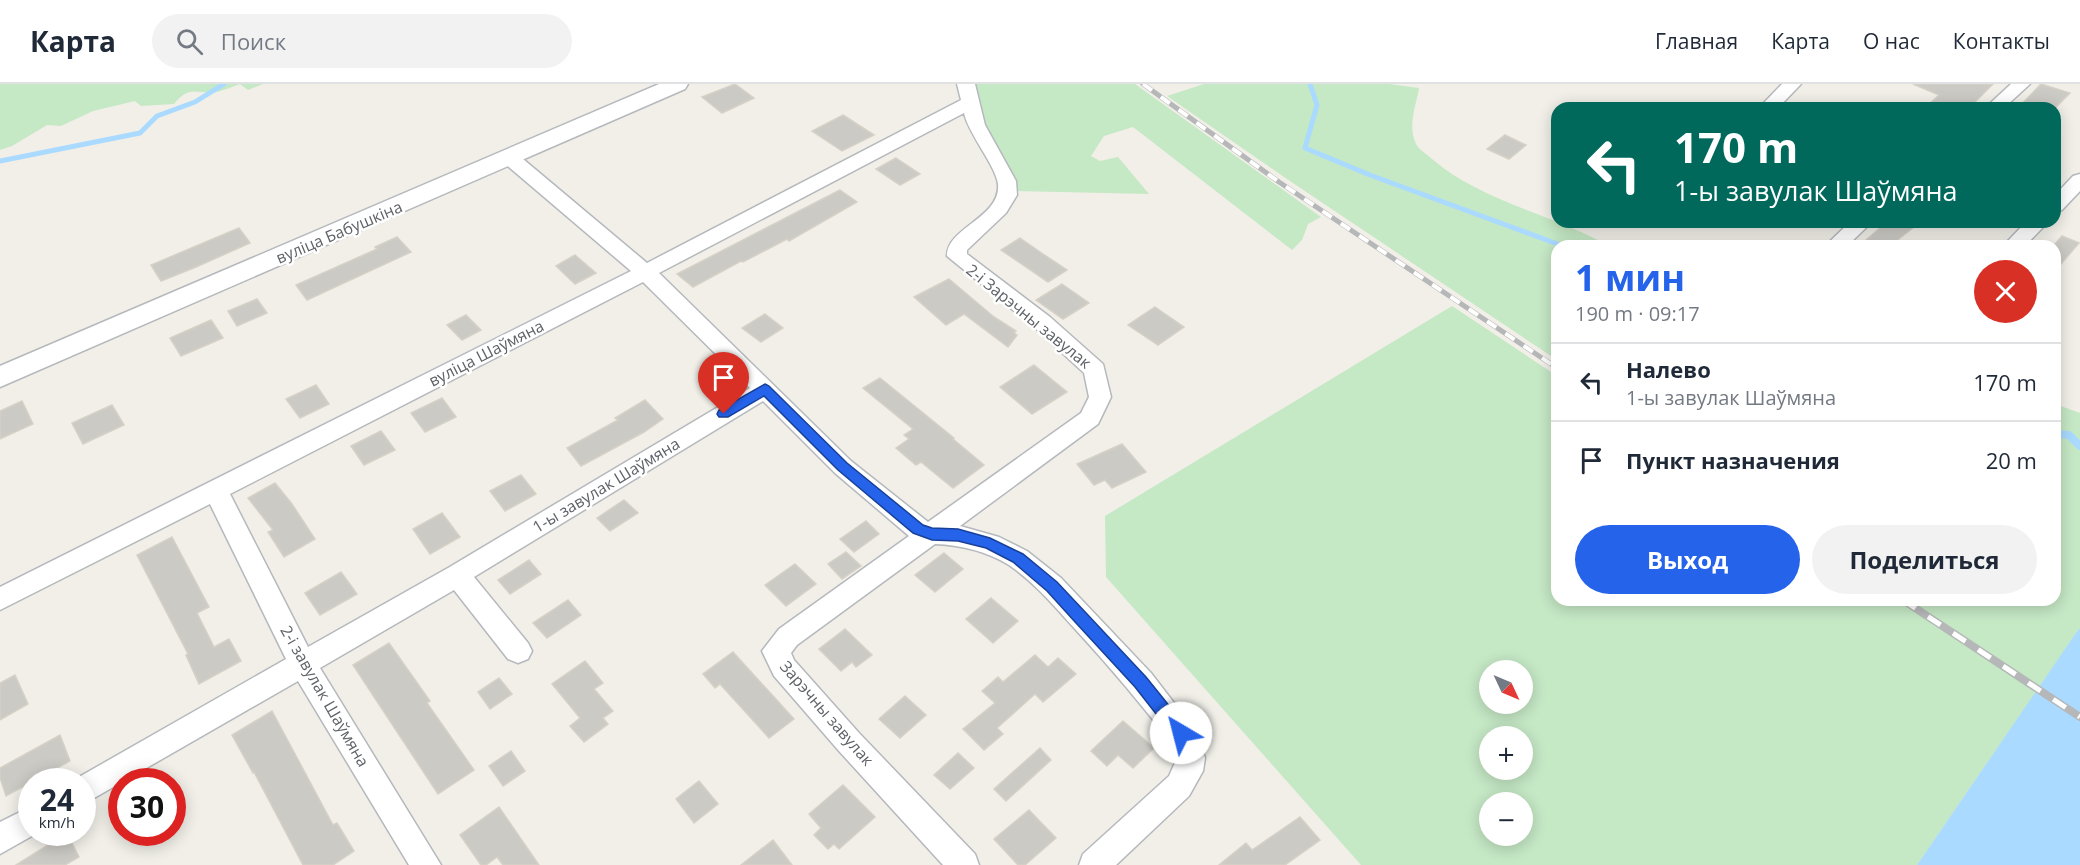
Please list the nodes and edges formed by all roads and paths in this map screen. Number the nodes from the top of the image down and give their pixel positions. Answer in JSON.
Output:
{"nodes":[{"id":1,"x":677,"y":84,"type":"edge"},
{"id":2,"x":1792,"y":84,"type":"edge"},
{"id":3,"x":2021,"y":84,"type":"edge"},
{"id":4,"x":968,"y":93,"type":"edge"},
{"id":5,"x":1774,"y":102,"type":"edge"},
{"id":6,"x":2001,"y":102,"type":"edge"},
{"id":7,"x":510,"y":158,"type":"junction"},
{"id":8,"x":2080,"y":180,"type":"edge"},
{"id":9,"x":2061,"y":200,"type":"edge"},
{"id":10,"x":1855,"y":228,"type":"edge"},
{"id":11,"x":2032,"y":228,"type":"edge"},
{"id":12,"x":1841,"y":240,"type":"edge"},
{"id":13,"x":2019,"y":240,"type":"edge"},
{"id":14,"x":645,"y":272,"type":"junction"},
{"id":15,"x":0,"y":377,"type":"edge"},
{"id":16,"x":765,"y":389,"type":"junction"},
{"id":17,"x":216,"y":491,"type":"junction"},
{"id":18,"x":932,"y":534,"type":"junction"},
{"id":19,"x":457,"y":575,"type":"junction"},
{"id":20,"x":0,"y":600,"type":"edge"},
{"id":21,"x":518,"y":651,"type":"dead end"},
{"id":22,"x":302,"y":663,"type":"junction"},
{"id":23,"x":96,"y":783,"type":"edge"},
{"id":24,"x":18,"y":828,"type":"edge"},
{"id":25,"x":0,"y":838,"type":"edge"},
{"id":26,"x":426,"y":865,"type":"edge"},
{"id":27,"x":964,"y":865,"type":"edge"},
{"id":28,"x":1094,"y":865,"type":"edge"}],
"edges":[{"from":1,"to":7,"type":"street","name":"вуліца Бабушкіна"},
{"from":2,"to":5,"type":"street"},
{"from":3,"to":6,"type":"street"},
{"from":4,"to":14,"type":"street","name":"вуліца Шаўмяна"},
{"from":4,"to":18,"type":"street","name":"2-і Зарэчны завулак"},
{"from":7,"to":14,"type":"street"},
{"from":7,"to":15,"type":"street","name":"вуліца Бабушкіна"},
{"from":8,"to":9,"type":"street"},
{"from":10,"to":12,"type":"street"},
{"from":11,"to":13,"type":"street"},
{"from":14,"to":16,"type":"street"},
{"from":14,"to":17,"type":"street","name":"вуліца Шаўмяна"},
{"from":16,"to":18,"type":"street"},
{"from":16,"to":19,"type":"street","name":"1-ы завулак Шаўмяна"},
{"from":17,"to":20,"type":"street","name":"вуліца Шаўмяна"},
{"from":17,"to":22,"type":"street","name":"2-і завулак Шаўмяна"},
{"from":18,"to":27,"type":"street","name":"Зарэчны завулак"},
{"from":18,"to":28,"type":"street"},
{"from":19,"to":21,"type":"street"},
{"from":19,"to":22,"type":"street","name":"1-ы завулак Шаўмяна"},
{"from":22,"to":23,"type":"street","name":"1-ы завулак Шаўмяна"},
{"from":22,"to":26,"type":"street","name":"2-і завулак Шаўмяна"},
{"from":24,"to":25,"type":"street"}]}
